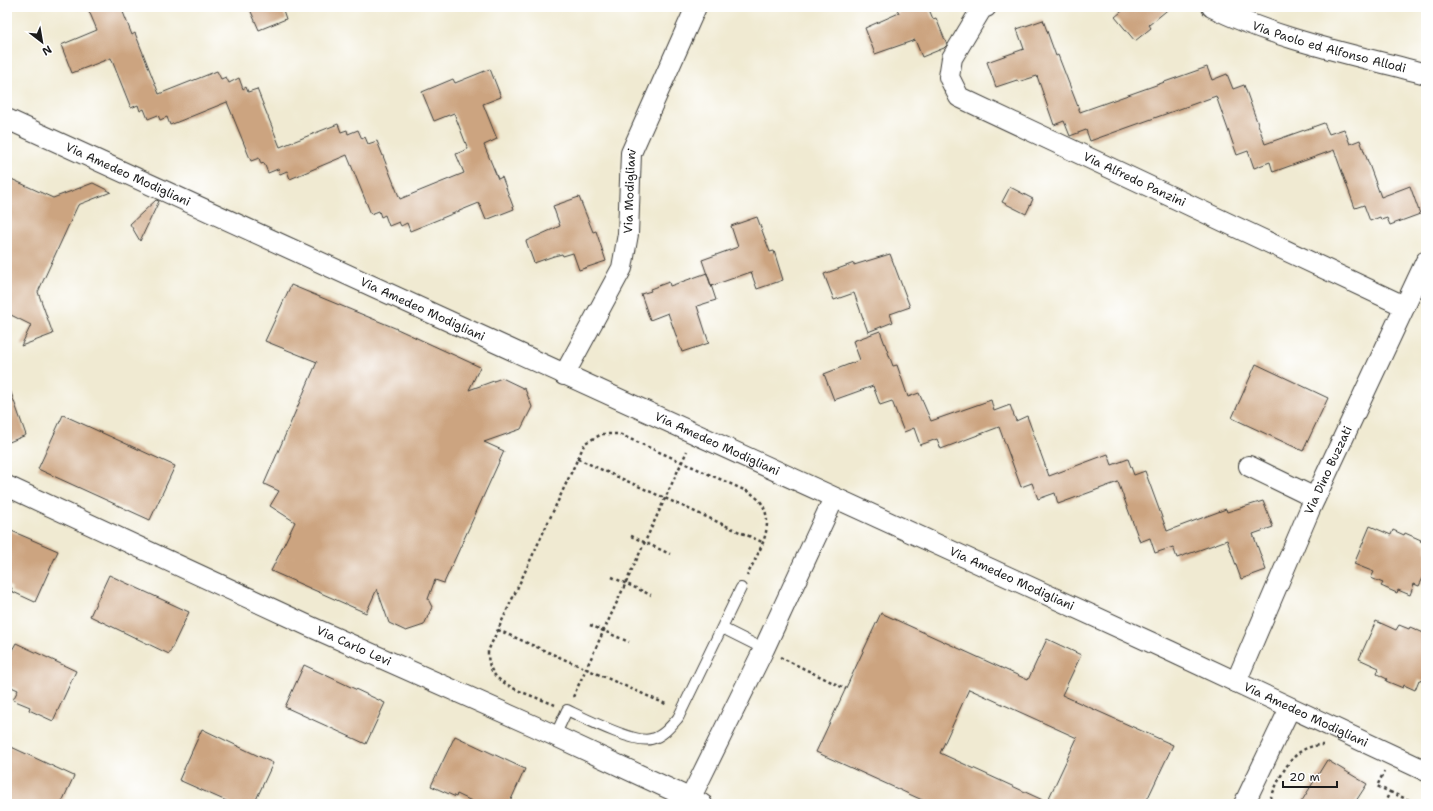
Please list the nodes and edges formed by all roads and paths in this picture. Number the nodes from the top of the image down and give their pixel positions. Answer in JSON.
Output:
{"nodes":[{"id":1,"x":696,"y":7,"type":"edge"},
{"id":2,"x":986,"y":7,"type":"edge"},
{"id":3,"x":1212,"y":7,"type":"edge"},
{"id":4,"x":1426,"y":74,"type":"edge"},
{"id":5,"x":7,"y":119,"type":"edge"},
{"id":6,"x":1426,"y":260,"type":"edge"},
{"id":7,"x":1404,"y":306,"type":"junction"},
{"id":8,"x":564,"y":375,"type":"junction"},
{"id":9,"x":695,"y":434,"type":"junction"},
{"id":10,"x":578,"y":459,"type":"junction"},
{"id":11,"x":682,"y":463,"type":"junction"},
{"id":12,"x":1249,"y":466,"type":"dead end"},
{"id":13,"x":7,"y":486,"type":"edge"},
{"id":14,"x":666,"y":498,"type":"junction"},
{"id":15,"x":834,"y":498,"type":"junction"},
{"id":16,"x":1315,"y":498,"type":"junction"},
{"id":17,"x":632,"y":536,"type":"dead end"},
{"id":18,"x":645,"y":542,"type":"junction"},
{"id":19,"x":762,"y":542,"type":"junction"},
{"id":20,"x":670,"y":554,"type":"dead end"},
{"id":21,"x":612,"y":577,"type":"dead end"},
{"id":22,"x":626,"y":583,"type":"junction"},
{"id":23,"x":741,"y":588,"type":"joint"},
{"id":24,"x":651,"y":595,"type":"dead end"},
{"id":25,"x":590,"y":625,"type":"dead end"},
{"id":26,"x":722,"y":628,"type":"junction"},
{"id":27,"x":498,"y":630,"type":"junction"},
{"id":28,"x":604,"y":631,"type":"junction"},
{"id":29,"x":629,"y":642,"type":"dead end"},
{"id":30,"x":764,"y":649,"type":"junction"},
{"id":31,"x":586,"y":669,"type":"junction"},
{"id":32,"x":1236,"y":682,"type":"junction"},
{"id":33,"x":846,"y":689,"type":"dead end"},
{"id":34,"x":1290,"y":708,"type":"junction"},
{"id":35,"x":566,"y":710,"type":"junction"},
{"id":36,"x":682,"y":711,"type":"junction"},
{"id":37,"x":556,"y":736,"type":"junction"},
{"id":38,"x":1329,"y":745,"type":"dead end"},
{"id":39,"x":1386,"y":753,"type":"junction"},
{"id":40,"x":1426,"y":771,"type":"edge"},
{"id":41,"x":1390,"y":792,"type":"junction"},
{"id":42,"x":696,"y":801,"type":"edge"},
{"id":43,"x":1244,"y":804,"type":"edge"},
{"id":44,"x":1268,"y":804,"type":"edge"},
{"id":45,"x":1384,"y":804,"type":"edge"},
{"id":46,"x":1418,"y":804,"type":"edge"}],
"edges":[{"from":1,"to":8,"type":"street","name":"Via Modigliani"},
{"from":2,"to":7,"type":"street","name":"Via Alfredo Panzini"},
{"from":3,"to":4,"type":"street","name":"Via Paolo ed Alfonso Allodi"},
{"from":5,"to":8,"type":"street","name":"Via Amedeo Modigliani"},
{"from":6,"to":7,"type":"street","name":"Via Dino Buzzati"},
{"from":7,"to":16,"type":"street","name":"Via Dino Buzzati"},
{"from":8,"to":9,"type":"street","name":"Via Amedeo Modigliani"},
{"from":9,"to":11,"type":"path"},
{"from":9,"to":15,"type":"street","name":"Via Amedeo Modigliani"},
{"from":10,"to":11,"type":"path"},
{"from":10,"to":14,"type":"path"},
{"from":10,"to":27,"type":"path"},
{"from":11,"to":14,"type":"path"},
{"from":11,"to":19,"type":"path"},
{"from":12,"to":16,"type":"street"},
{"from":13,"to":37,"type":"street","name":"Via Carlo Levi"},
{"from":14,"to":18,"type":"path"},
{"from":14,"to":19,"type":"path"},
{"from":15,"to":30,"type":"street"},
{"from":15,"to":32,"type":"street","name":"Via Amedeo Modigliani"},
{"from":16,"to":32,"type":"street","name":"Via Dino Buzzati"},
{"from":17,"to":18,"type":"path"},
{"from":18,"to":20,"type":"path"},
{"from":18,"to":22,"type":"path"},
{"from":19,"to":23,"type":"path"},
{"from":21,"to":22,"type":"path"},
{"from":22,"to":24,"type":"path"},
{"from":22,"to":28,"type":"path"},
{"from":23,"to":26,"type":"lane"},
{"from":25,"to":28,"type":"path"},
{"from":26,"to":30,"type":"lane"},
{"from":26,"to":36,"type":"lane"},
{"from":27,"to":31,"type":"path"},
{"from":27,"to":35,"type":"path"},
{"from":28,"to":29,"type":"path"},
{"from":28,"to":31,"type":"path"},
{"from":30,"to":33,"type":"path"},
{"from":30,"to":42,"type":"street"},
{"from":31,"to":35,"type":"path"},
{"from":31,"to":36,"type":"path"},
{"from":32,"to":34,"type":"street","name":"Via Amedeo Modigliani"},
{"from":34,"to":39,"type":"street","name":"Via Amedeo Modigliani"},
{"from":34,"to":43,"type":"street"},
{"from":35,"to":36,"type":"lane"},
{"from":35,"to":37,"type":"lane"},
{"from":37,"to":42,"type":"street","name":"Via Carlo Levi"},
{"from":38,"to":44,"type":"path"},
{"from":39,"to":40,"type":"street","name":"Via Amedeo Modigliani"},
{"from":39,"to":41,"type":"path"},
{"from":41,"to":45,"type":"path"},
{"from":41,"to":46,"type":"path"}]}
